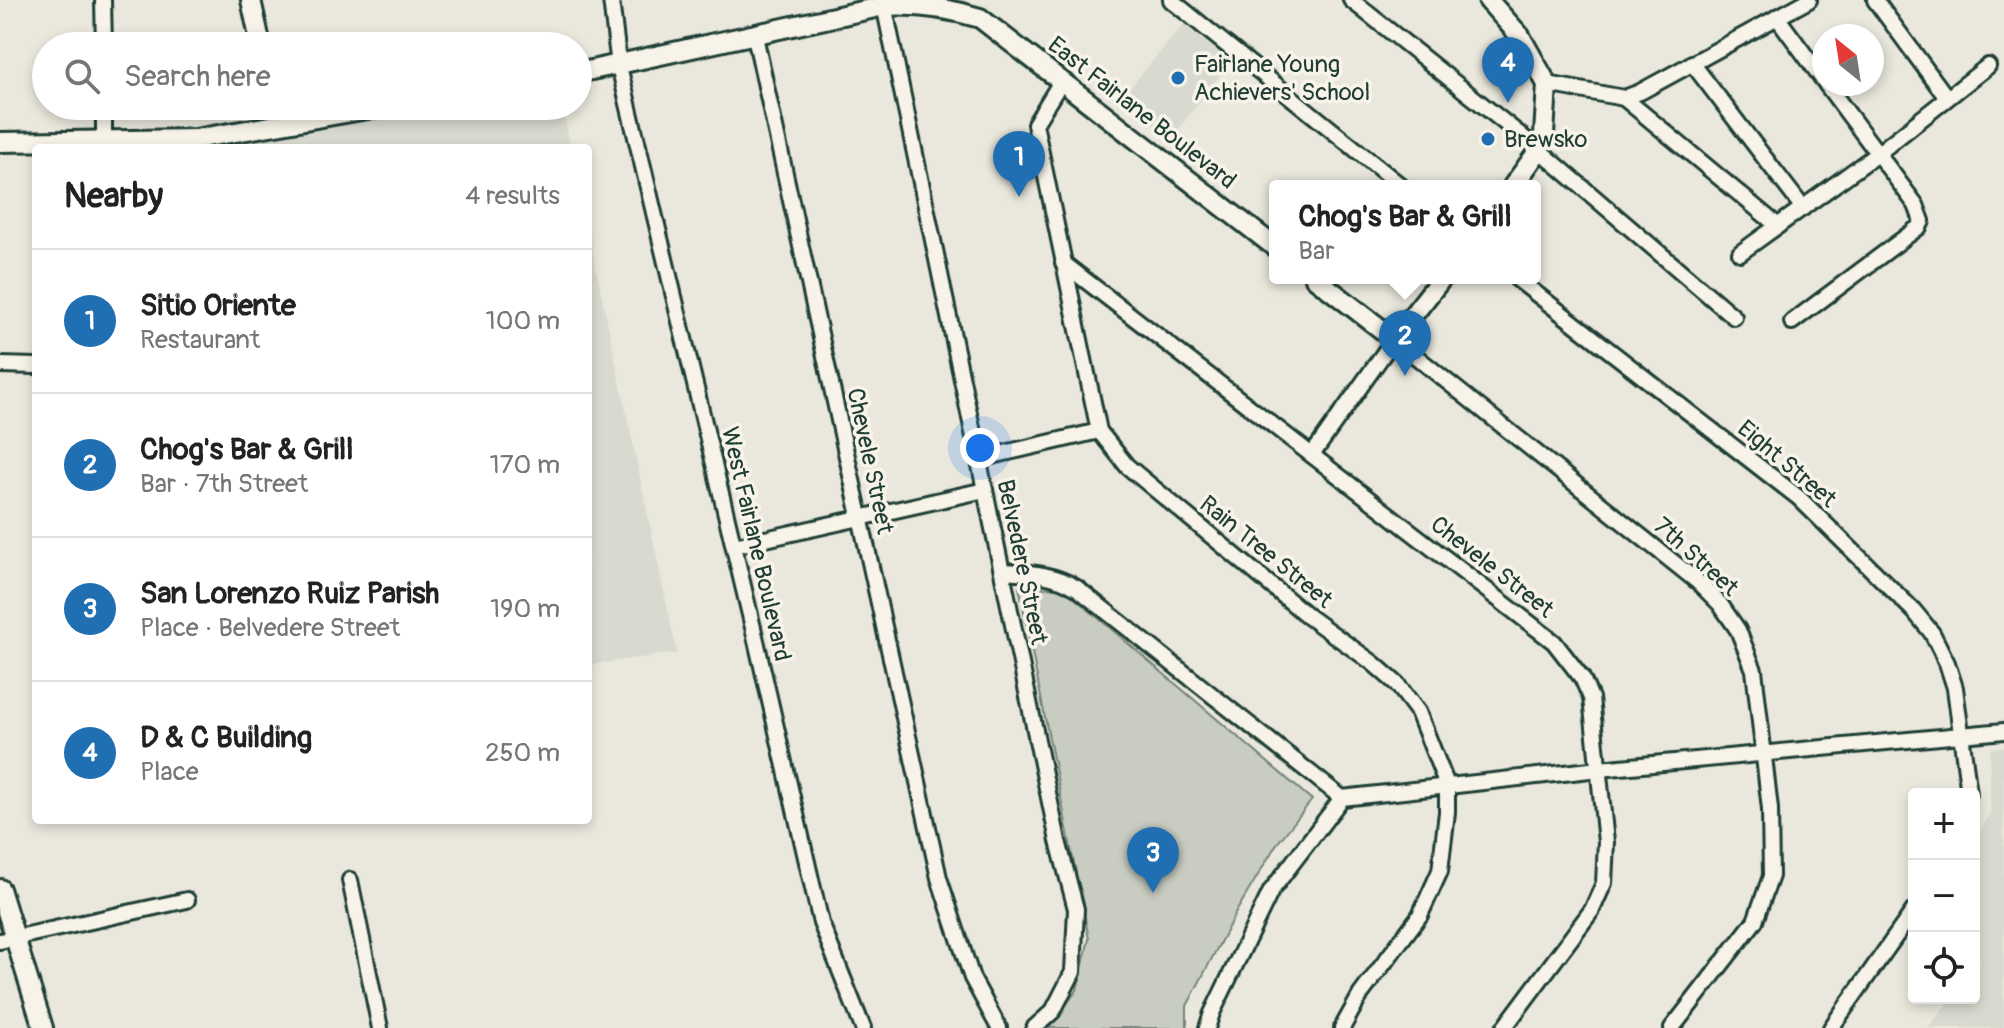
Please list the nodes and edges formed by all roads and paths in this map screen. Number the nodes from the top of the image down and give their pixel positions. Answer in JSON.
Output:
{"nodes":[{"id":1,"x":103,"y":0,"type":"edge"},
{"id":2,"x":251,"y":0,"type":"edge"},
{"id":3,"x":611,"y":0,"type":"edge"},
{"id":4,"x":1171,"y":0,"type":"edge"},
{"id":5,"x":1351,"y":0,"type":"edge"},
{"id":6,"x":1488,"y":0,"type":"edge"},
{"id":7,"x":1809,"y":0,"type":"edge"},
{"id":8,"x":1875,"y":0,"type":"edge"},
{"id":9,"x":883,"y":3,"type":"edge"},
{"id":10,"x":1777,"y":17,"type":"junction"},
{"id":11,"x":104,"y":32,"type":"edge"},
{"id":12,"x":258,"y":32,"type":"edge"},
{"id":13,"x":755,"y":36,"type":"junction"},
{"id":14,"x":1692,"y":63,"type":"junction"},
{"id":15,"x":1812,"y":64,"type":"edge"},
{"id":16,"x":619,"y":66,"type":"junction"},
{"id":17,"x":1988,"y":66,"type":"dead end"},
{"id":18,"x":592,"y":71,"type":"edge"},
{"id":19,"x":1062,"y":80,"type":"junction"},
{"id":20,"x":1547,"y":84,"type":"junction"},
{"id":21,"x":1835,"y":96,"type":"edge"},
{"id":22,"x":1624,"y":98,"type":"junction"},
{"id":23,"x":1947,"y":98,"type":"junction"},
{"id":24,"x":104,"y":120,"type":"edge"},
{"id":25,"x":257,"y":120,"type":"edge"},
{"id":26,"x":0,"y":142,"type":"edge"},
{"id":27,"x":104,"y":144,"type":"edge"},
{"id":28,"x":1539,"y":150,"type":"junction"},
{"id":29,"x":1877,"y":154,"type":"junction"},
{"id":30,"x":1394,"y":180,"type":"edge"},
{"id":31,"x":1517,"y":180,"type":"edge"},
{"id":32,"x":1803,"y":208,"type":"junction"},
{"id":33,"x":1778,"y":226,"type":"junction"},
{"id":34,"x":1269,"y":242,"type":"edge"},
{"id":35,"x":1740,"y":253,"type":"dead end"},
{"id":36,"x":1063,"y":263,"type":"junction"},
{"id":37,"x":1323,"y":284,"type":"edge"},
{"id":38,"x":1437,"y":284,"type":"edge"},
{"id":39,"x":1524,"y":284,"type":"edge"},
{"id":40,"x":1734,"y":317,"type":"dead end"},
{"id":41,"x":1792,"y":322,"type":"dead end"},
{"id":42,"x":1394,"y":339,"type":"junction"},
{"id":43,"x":0,"y":365,"type":"edge"},
{"id":44,"x":32,"y":366,"type":"edge"},
{"id":45,"x":1099,"y":431,"type":"junction"},
{"id":46,"x":1312,"y":455,"type":"junction"},
{"id":47,"x":979,"y":459,"type":"junction"},
{"id":48,"x":985,"y":490,"type":"junction"},
{"id":49,"x":860,"y":517,"type":"junction"},
{"id":50,"x":734,"y":546,"type":"junction"},
{"id":51,"x":1002,"y":571,"type":"junction"},
{"id":52,"x":2004,"y":731,"type":"edge"},
{"id":53,"x":1960,"y":736,"type":"junction"},
{"id":54,"x":1763,"y":755,"type":"junction"},
{"id":55,"x":1599,"y":769,"type":"junction"},
{"id":56,"x":1447,"y":785,"type":"junction"},
{"id":57,"x":1968,"y":788,"type":"edge"},
{"id":58,"x":1342,"y":798,"type":"junction"},
{"id":59,"x":350,"y":880,"type":"dead end"},
{"id":60,"x":0,"y":889,"type":"edge"},
{"id":61,"x":187,"y":900,"type":"dead end"},
{"id":62,"x":1908,"y":919,"type":"edge"},
{"id":63,"x":8,"y":939,"type":"edge"},
{"id":64,"x":43,"y":1028,"type":"edge"},
{"id":65,"x":380,"y":1028,"type":"edge"},
{"id":66,"x":863,"y":1028,"type":"edge"},
{"id":67,"x":999,"y":1028,"type":"edge"},
{"id":68,"x":1034,"y":1028,"type":"edge"},
{"id":69,"x":1207,"y":1028,"type":"edge"},
{"id":70,"x":1342,"y":1028,"type":"edge"},
{"id":71,"x":1504,"y":1028,"type":"edge"},
{"id":72,"x":1672,"y":1028,"type":"edge"},
{"id":73,"x":1831,"y":1028,"type":"edge"}],
"edges":[{"from":1,"to":11,"type":"street"},
{"from":2,"to":12,"type":"street"},
{"from":3,"to":16,"type":"street","name":"West Fairlane Boulevard"},
{"from":4,"to":30,"type":"street"},
{"from":5,"to":28,"type":"street"},
{"from":6,"to":20,"type":"street"},
{"from":7,"to":10,"type":"street"},
{"from":8,"to":23,"type":"street"},
{"from":9,"to":13,"type":"street","name":"East Fairlane Boulevard"},
{"from":9,"to":19,"type":"street","name":"East Fairlane Boulevard"},
{"from":9,"to":47,"type":"street","name":"Belvedere Street"},
{"from":10,"to":14,"type":"street"},
{"from":10,"to":15,"type":"street"},
{"from":13,"to":16,"type":"street","name":"East Fairlane Boulevard"},
{"from":13,"to":49,"type":"street","name":"Chevele Street"},
{"from":14,"to":22,"type":"street"},
{"from":14,"to":32,"type":"street"},
{"from":16,"to":18,"type":"street","name":"East Fairlane Boulevard"},
{"from":16,"to":50,"type":"street","name":"West Fairlane Boulevard"},
{"from":17,"to":23,"type":"street"},
{"from":19,"to":34,"type":"street","name":"East Fairlane Boulevard"},
{"from":19,"to":36,"type":"street","name":"Rain Tree Street"},
{"from":20,"to":22,"type":"street"},
{"from":20,"to":28,"type":"street"},
{"from":21,"to":29,"type":"street"},
{"from":22,"to":33,"type":"street"},
{"from":23,"to":29,"type":"street"},
{"from":24,"to":27,"type":"street"},
{"from":25,"to":27,"type":"street"},
{"from":26,"to":27,"type":"street"},
{"from":28,"to":31,"type":"street"},
{"from":28,"to":40,"type":"street"},
{"from":29,"to":32,"type":"street"},
{"from":29,"to":41,"type":"street"},
{"from":32,"to":33,"type":"street"},
{"from":33,"to":35,"type":"street"},
{"from":36,"to":45,"type":"street","name":"Rain Tree Street"},
{"from":36,"to":46,"type":"street","name":"Chevele Street"},
{"from":37,"to":42,"type":"street"},
{"from":38,"to":42,"type":"street"},
{"from":39,"to":53,"type":"street","name":"Eight Street"},
{"from":42,"to":46,"type":"street"},
{"from":42,"to":54,"type":"street","name":"7th Street"},
{"from":43,"to":44,"type":"street"},
{"from":45,"to":47,"type":"street"},
{"from":45,"to":56,"type":"street","name":"Rain Tree Street"},
{"from":46,"to":55,"type":"street","name":"Chevele Street"},
{"from":47,"to":48,"type":"street","name":"Belvedere Street"},
{"from":48,"to":49,"type":"street"},
{"from":48,"to":51,"type":"street","name":"Belvedere Street"},
{"from":49,"to":50,"type":"street"},
{"from":49,"to":67,"type":"street","name":"Chevele Street"},
{"from":50,"to":66,"type":"street","name":"West Fairlane Boulevard"},
{"from":51,"to":58,"type":"street"},
{"from":51,"to":68,"type":"street","name":"Belvedere Street"},
{"from":52,"to":53,"type":"street"},
{"from":53,"to":54,"type":"street"},
{"from":53,"to":57,"type":"street","name":"Eight Street"},
{"from":54,"to":55,"type":"street"},
{"from":54,"to":72,"type":"street","name":"7th Street"},
{"from":55,"to":56,"type":"street"},
{"from":55,"to":71,"type":"street","name":"Chevele Street"},
{"from":56,"to":58,"type":"street"},
{"from":56,"to":70,"type":"street","name":"Rain Tree Street"},
{"from":58,"to":69,"type":"street"},
{"from":59,"to":65,"type":"street"},
{"from":60,"to":63,"type":"street"},
{"from":61,"to":63,"type":"street"},
{"from":62,"to":73,"type":"street"},
{"from":63,"to":64,"type":"street"}]}
